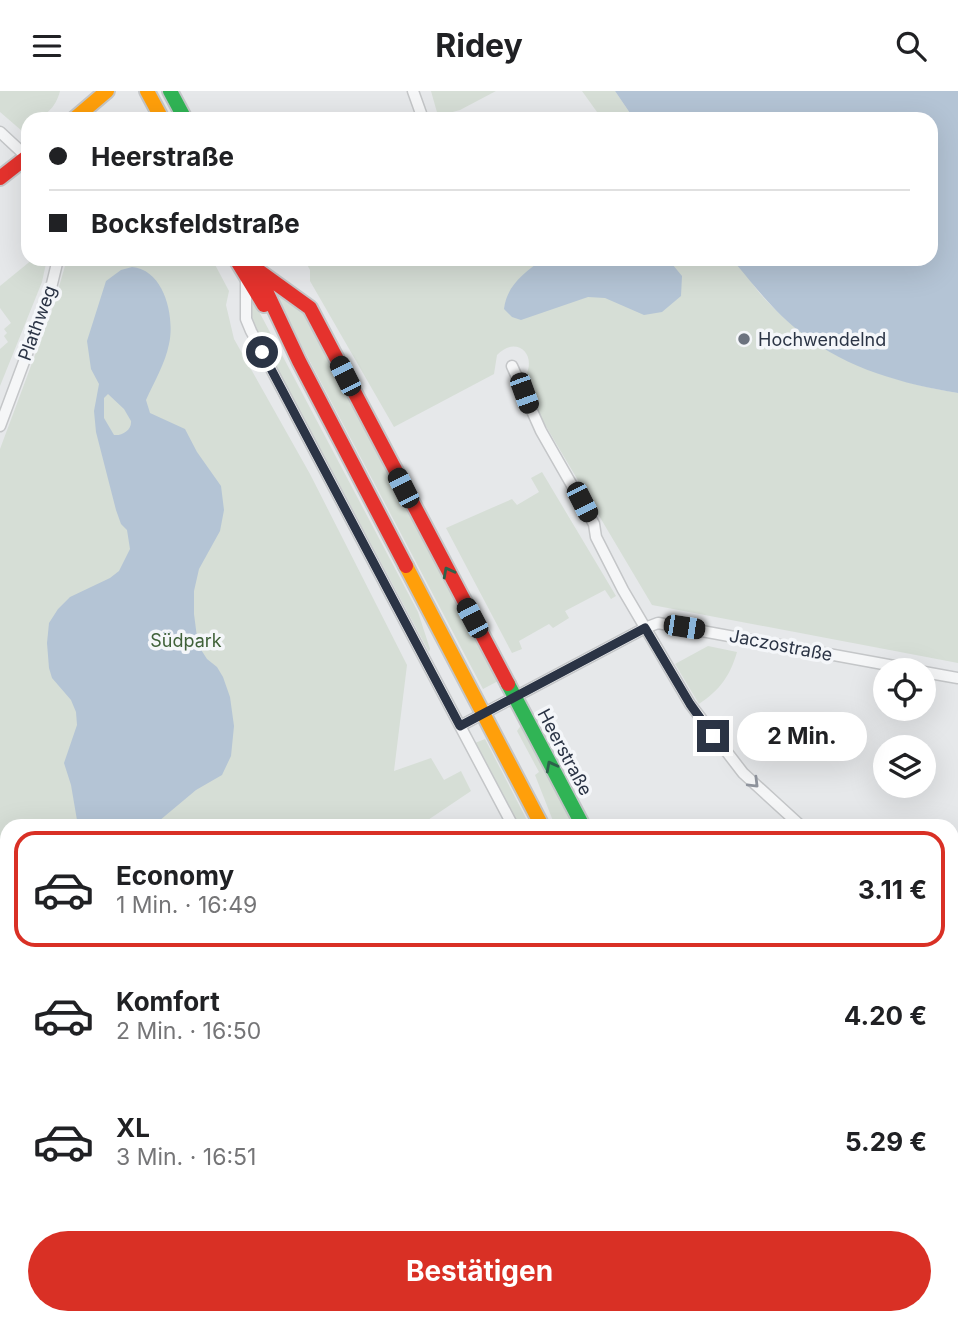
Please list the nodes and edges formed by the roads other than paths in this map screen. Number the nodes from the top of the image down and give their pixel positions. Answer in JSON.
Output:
{"nodes":[{"id":1,"x":107,"y":91,"type":"edge"},
{"id":2,"x":147,"y":91,"type":"edge"},
{"id":3,"x":170,"y":91,"type":"edge"},
{"id":4,"x":413,"y":91,"type":"edge"},
{"id":5,"x":82,"y":112,"type":"edge"},
{"id":6,"x":158,"y":112,"type":"edge"},
{"id":7,"x":182,"y":112,"type":"edge"},
{"id":8,"x":420,"y":112,"type":"edge"},
{"id":9,"x":0,"y":132,"type":"edge"},
{"id":10,"x":21,"y":151,"type":"edge"},
{"id":11,"x":21,"y":162,"type":"edge"},
{"id":12,"x":0,"y":178,"type":"edge"},
{"id":13,"x":56,"y":266,"type":"edge"},
{"id":14,"x":251,"y":269,"type":"edge"},
{"id":15,"x":512,"y":366,"type":"dead end"},
{"id":16,"x":0,"y":426,"type":"edge"},
{"id":17,"x":645,"y":628,"type":"junction"},
{"id":18,"x":873,"y":662,"type":"edge"},
{"id":19,"x":936,"y":674,"type":"edge"},
{"id":20,"x":958,"y":678,"type":"edge"},
{"id":21,"x":515,"y":697,"type":"junction"},
{"id":22,"x":483,"y":714,"type":"junction"},
{"id":23,"x":460,"y":726,"type":"junction"},
{"id":24,"x":509,"y":819,"type":"edge"},
{"id":25,"x":538,"y":819,"type":"edge"},
{"id":26,"x":579,"y":819,"type":"edge"},
{"id":27,"x":793,"y":819,"type":"edge"}],
"edges":[{"from":1,"to":5,"type":"street"},
{"from":2,"to":6,"type":"street"},
{"from":3,"to":7,"type":"street"},
{"from":4,"to":8,"type":"street"},
{"from":9,"to":10,"type":"street"},
{"from":11,"to":12,"type":"street"},
{"from":13,"to":16,"type":"street","name":"Plathweg"},
{"from":21,"to":14,"type":"street","name":"Heerstraße","one_way":true},
{"from":14,"to":22,"type":"street","name":"Heerstraße"},
{"from":14,"to":23,"type":"street"},
{"from":15,"to":17,"type":"street"},
{"from":17,"to":18,"type":"street","name":"Jaczostraße"},
{"from":17,"to":21,"type":"street","name":"Jaczostraße"},
{"from":17,"to":27,"type":"street","one_way":true},
{"from":19,"to":20,"type":"street"},
{"from":21,"to":22,"type":"street","name":"Jaczostraße"},
{"from":26,"to":21,"type":"street","name":"Heerstraße","one_way":true},
{"from":22,"to":23,"type":"street","name":"Jaczostraße"},
{"from":22,"to":25,"type":"street","name":"Heerstraße"},
{"from":23,"to":24,"type":"street"}]}
